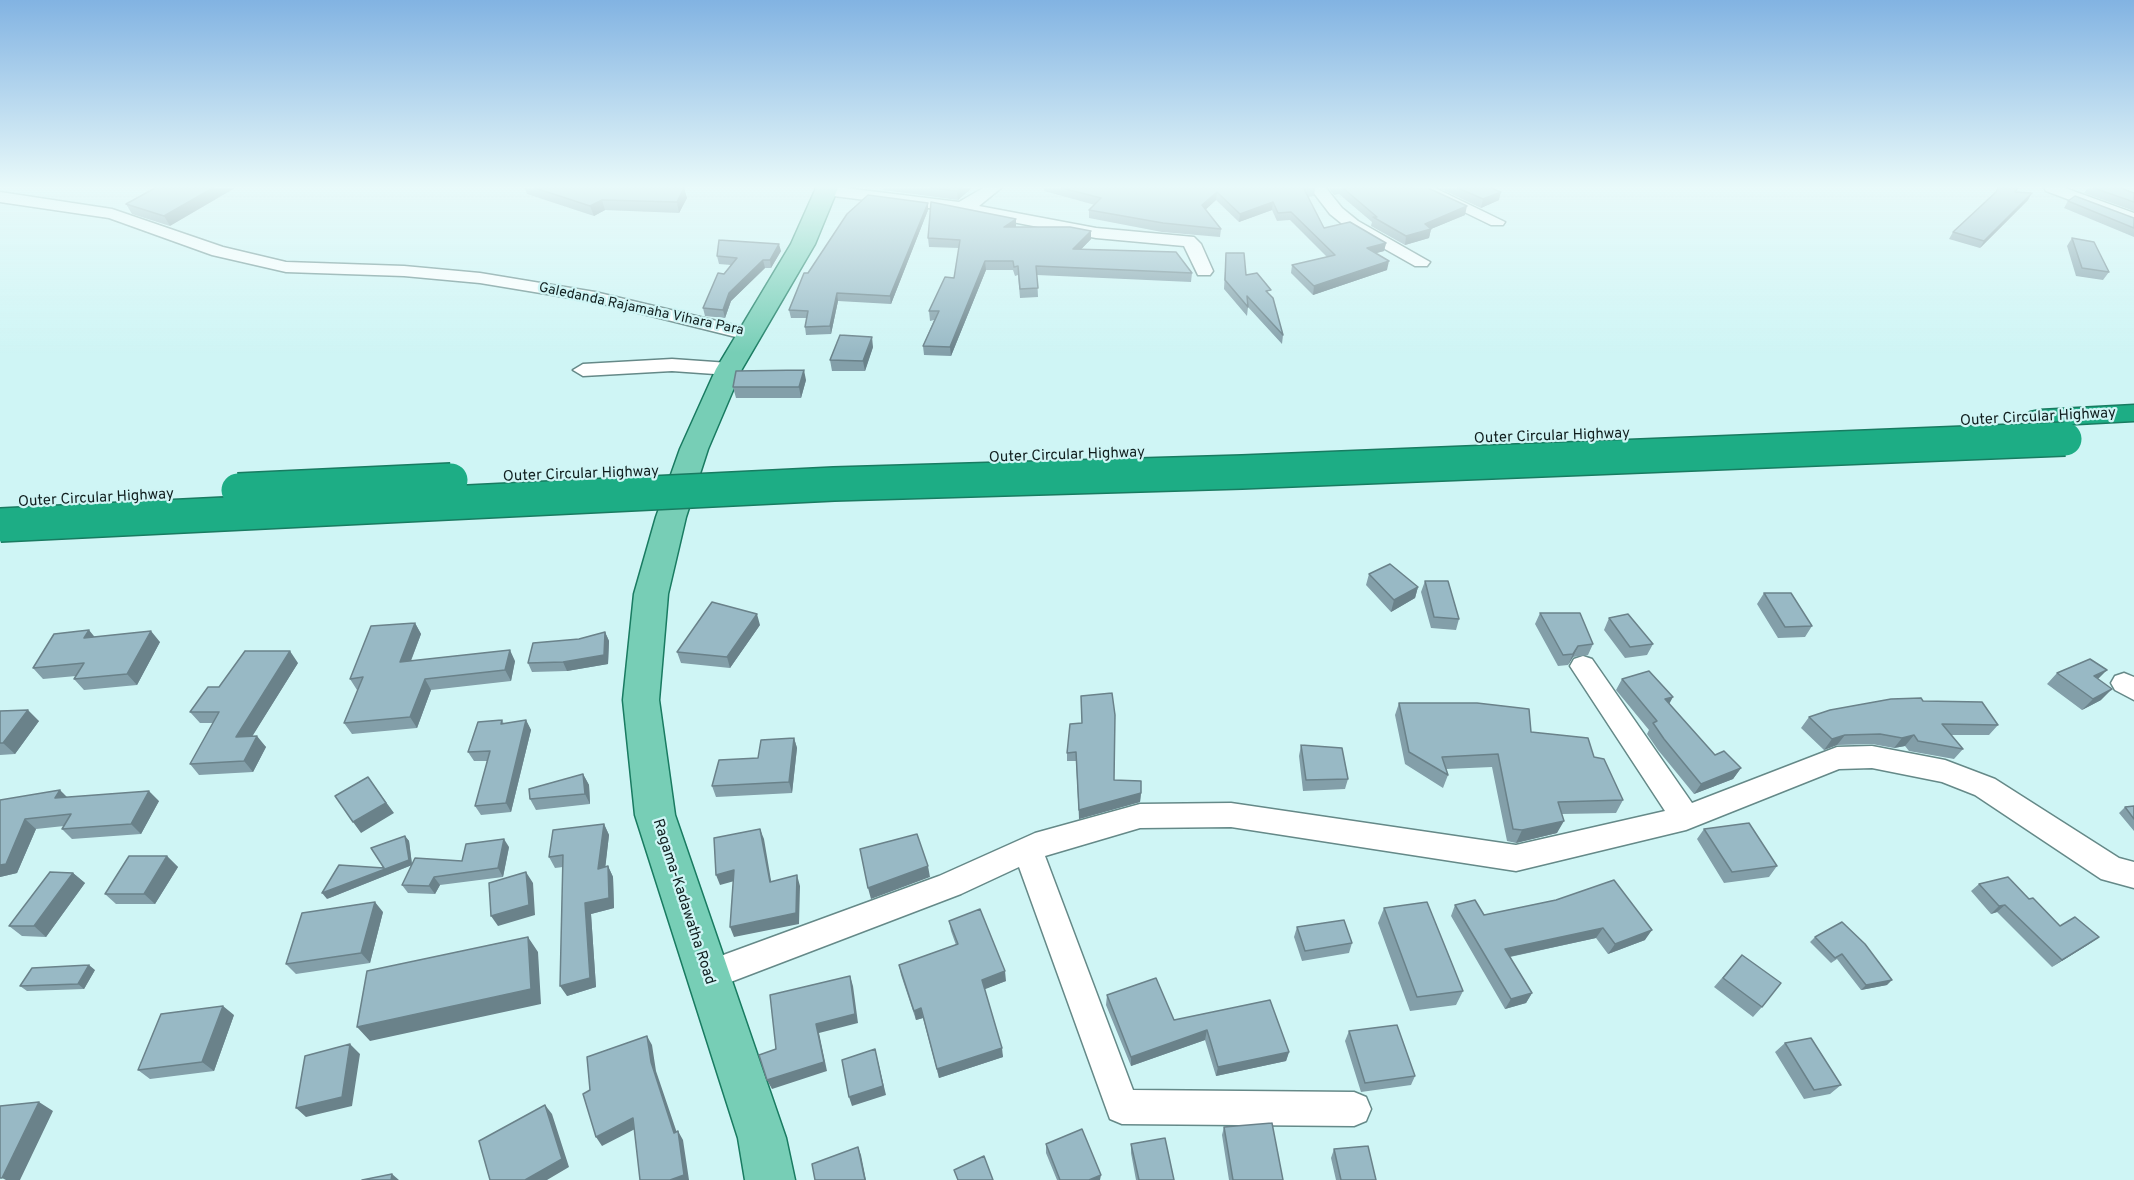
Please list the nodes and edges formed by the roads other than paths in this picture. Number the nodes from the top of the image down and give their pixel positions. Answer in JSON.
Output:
{"nodes":[{"id":1,"x":195,"y":243,"type":"edge"},
{"id":2,"x":803,"y":243,"type":"edge"},
{"id":3,"x":1191,"y":243,"type":"edge"},
{"id":4,"x":1387,"y":243,"type":"edge"},
{"id":5,"x":1421,"y":262,"type":"dead end"},
{"id":6,"x":1204,"y":271,"type":"dead end"},
{"id":7,"x":752,"y":335,"type":"junction"},
{"id":8,"x":729,"y":369,"type":"junction"},
{"id":9,"x":583,"y":370,"type":"dead end"},
{"id":10,"x":2134,"y":413,"type":"edge"},
{"id":11,"x":2134,"y":435,"type":"edge"},
{"id":12,"x":0,"y":504,"type":"edge"},
{"id":13,"x":0,"y":525,"type":"edge"},
{"id":14,"x":1583,"y":666,"type":"dead end"},
{"id":15,"x":1686,"y":818,"type":"junction"},
{"id":16,"x":1028,"y":850,"type":"junction"},
{"id":17,"x":2134,"y":875,"type":"edge"},
{"id":18,"x":707,"y":976,"type":"junction"},
{"id":19,"x":1354,"y":1109,"type":"dead end"},
{"id":20,"x":771,"y":1180,"type":"edge"}],
"edges":[{"from":1,"to":7,"type":"street","name":"Galedanda Rajamaha Vihara Para"},
{"from":2,"to":7,"type":"main road","name":"Ragama-Kadawatha Road"},
{"from":3,"to":6,"type":"street"},
{"from":4,"to":5,"type":"street"},
{"from":7,"to":8,"type":"main road","name":"Ragama-Kadawatha Road"},
{"from":8,"to":9,"type":"street"},
{"from":8,"to":18,"type":"main road","name":"Ragama-Kadawatha Road"},
{"from":10,"to":12,"type":"highway","name":"Outer Circular Highway","bridge":true},
{"from":11,"to":13,"type":"highway","name":"Outer Circular Highway","bridge":true},
{"from":14,"to":15,"type":"street"},
{"from":15,"to":16,"type":"street"},
{"from":15,"to":17,"type":"street"},
{"from":16,"to":18,"type":"street"},
{"from":16,"to":19,"type":"street"},
{"from":18,"to":20,"type":"main road","name":"Ragama-Kadawatha Road"}]}
